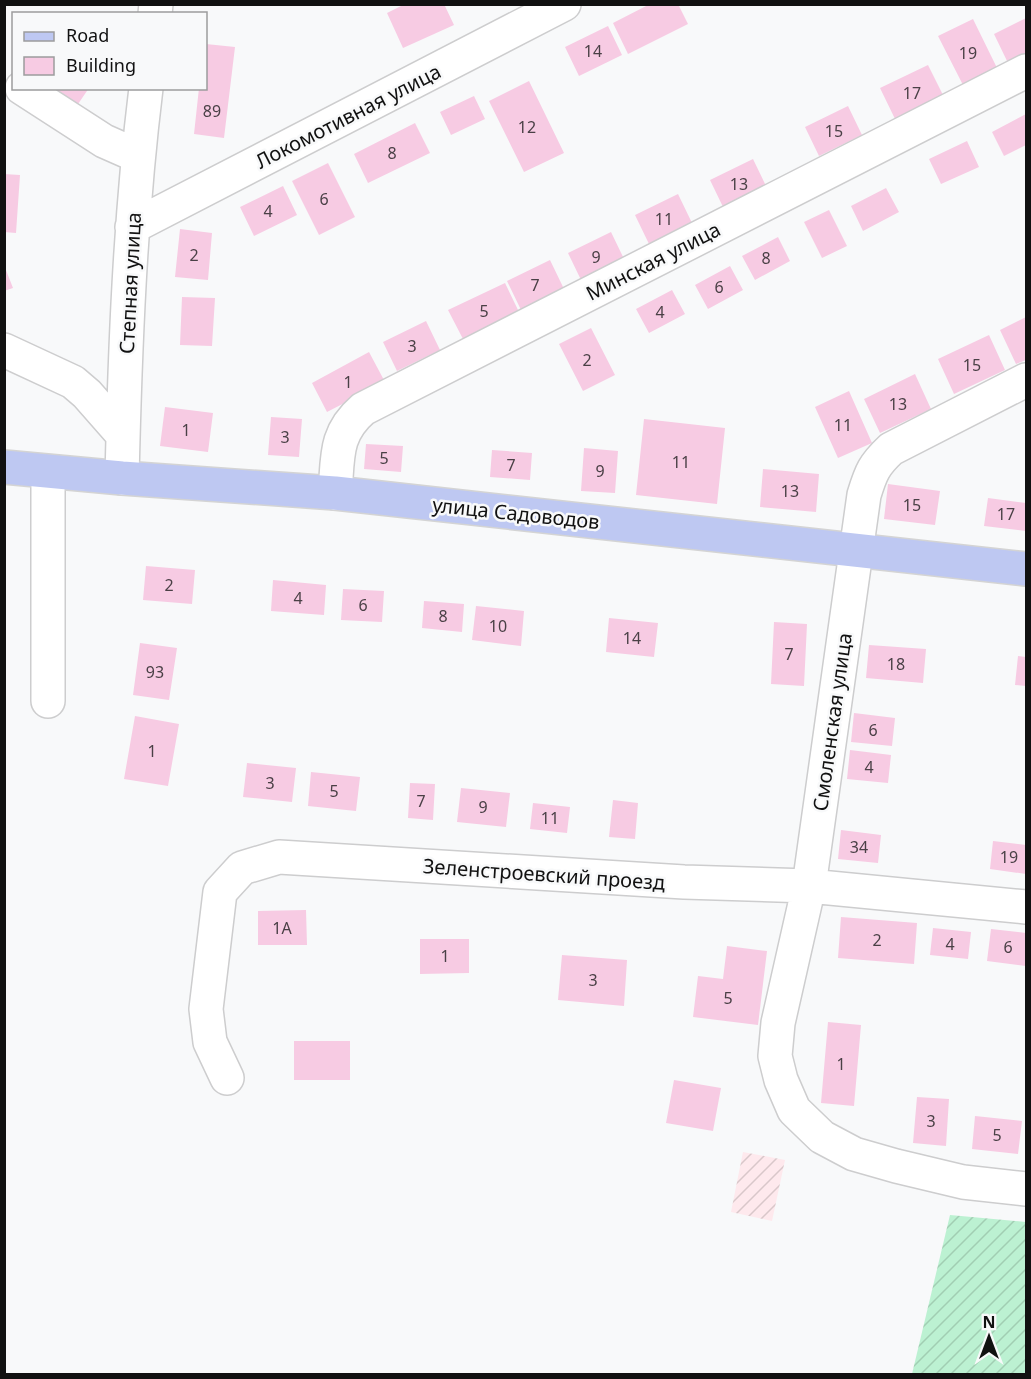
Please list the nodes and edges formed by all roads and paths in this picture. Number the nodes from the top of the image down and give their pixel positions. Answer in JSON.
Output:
{"nodes":[{"id":1,"x":564,"y":4,"type":"edge"},
{"id":2,"x":1026,"y":71,"type":"edge"},
{"id":3,"x":25,"y":90,"type":"edge"},
{"id":4,"x":146,"y":90,"type":"edge"},
{"id":5,"x":138,"y":156,"type":"junction"},
{"id":6,"x":132,"y":227,"type":"junction"},
{"id":7,"x":4,"y":350,"type":"edge"},
{"id":8,"x":1026,"y":380,"type":"edge"},
{"id":9,"x":123,"y":435,"type":"junction"},
{"id":10,"x":4,"y":467,"type":"edge"},
{"id":11,"x":48,"y":472,"type":"junction"},
{"id":12,"x":122,"y":478,"type":"junction"},
{"id":13,"x":334,"y":493,"type":"junction"},
{"id":14,"x":856,"y":552,"type":"junction"},
{"id":15,"x":1026,"y":569,"type":"edge"},
{"id":16,"x":48,"y":701,"type":"dead end"},
{"id":17,"x":809,"y":886,"type":"junction"},
{"id":18,"x":1026,"y":907,"type":"edge"},
{"id":19,"x":227,"y":1078,"type":"dead end"},
{"id":20,"x":1026,"y":1189,"type":"edge"}],
"edges":[{"from":1,"to":6,"type":"street","name":"Локомотивная улица"},
{"from":2,"to":13,"type":"street","name":"Минская улица"},
{"from":3,"to":5,"type":"street"},
{"from":4,"to":5,"type":"street","name":"Степная улица"},
{"from":5,"to":6,"type":"street","name":"Степная улица"},
{"from":6,"to":9,"type":"street","name":"Степная улица"},
{"from":7,"to":9,"type":"street"},
{"from":8,"to":14,"type":"street","name":"Смоленская улица"},
{"from":9,"to":12,"type":"street","name":"Степная улица"},
{"from":10,"to":11,"type":"main road","name":"улица Садоводов"},
{"from":11,"to":12,"type":"main road","name":"улица Садоводов"},
{"from":11,"to":16,"type":"street"},
{"from":12,"to":13,"type":"main road","name":"улица Садоводов"},
{"from":13,"to":14,"type":"main road","name":"улица Садоводов"},
{"from":14,"to":15,"type":"main road","name":"улица Садоводов"},
{"from":14,"to":17,"type":"street","name":"Смоленская улица"},
{"from":17,"to":18,"type":"street","name":"Зеленстроевский проезд"},
{"from":17,"to":19,"type":"street","name":"Зеленстроевский проезд"},
{"from":17,"to":20,"type":"street","name":"Смоленская улица"}]}
